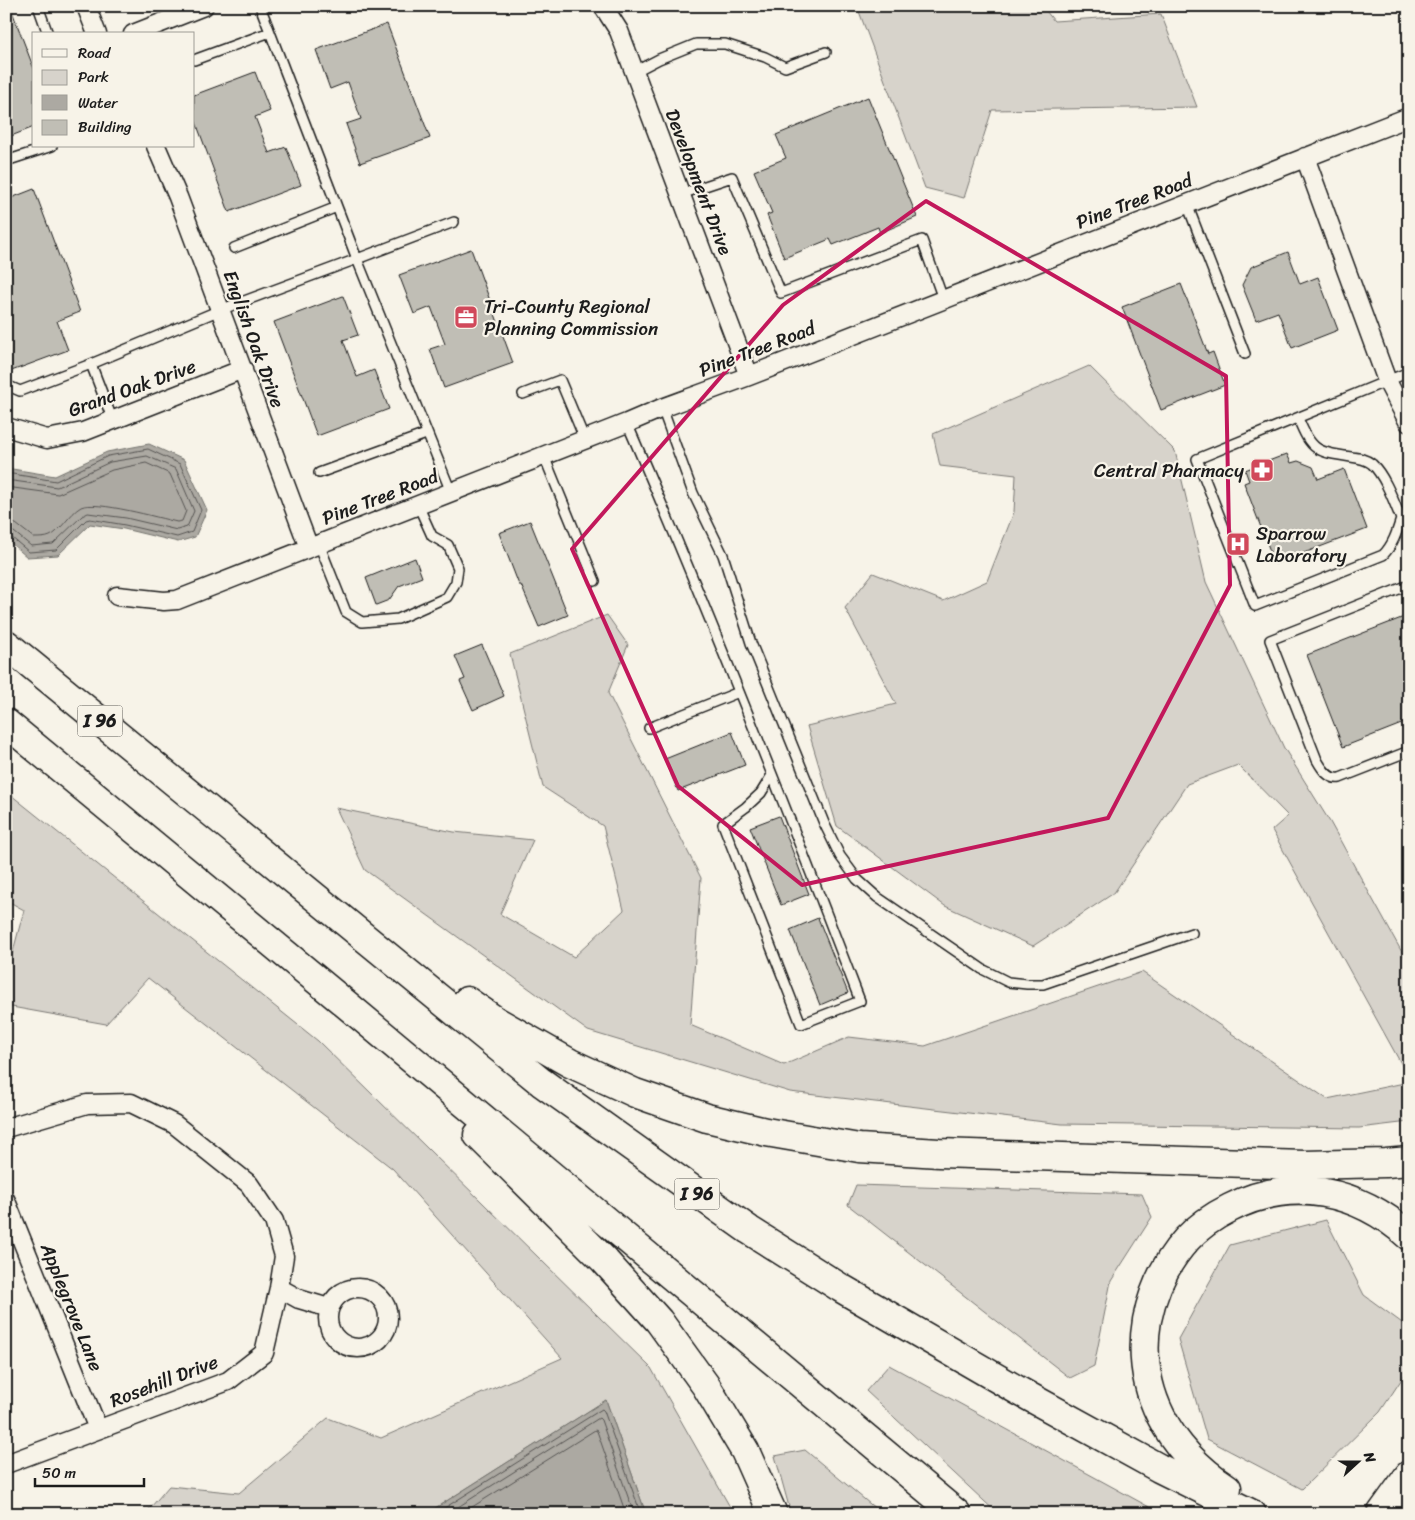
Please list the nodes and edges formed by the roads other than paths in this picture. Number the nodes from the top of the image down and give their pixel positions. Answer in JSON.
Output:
{"nodes":[{"id":1,"x":38,"y":6,"type":"edge"},
{"id":2,"x":86,"y":6,"type":"edge"},
{"id":3,"x":204,"y":6,"type":"edge"},
{"id":4,"x":260,"y":6,"type":"edge"},
{"id":5,"x":603,"y":6,"type":"edge"},
{"id":6,"x":47,"y":32,"type":"edge"},
{"id":7,"x":96,"y":32,"type":"edge"},
{"id":8,"x":138,"y":32,"type":"edge"},
{"id":9,"x":270,"y":32,"type":"junction"},
{"id":10,"x":826,"y":52,"type":"dead end"},
{"id":11,"x":195,"y":60,"type":"edge"},
{"id":12,"x":634,"y":72,"type":"junction"},
{"id":13,"x":1409,"y":116,"type":"edge"},
{"id":14,"x":46,"y":148,"type":"edge"},
{"id":15,"x":157,"y":148,"type":"edge"},
{"id":16,"x":1305,"y":157,"type":"junction"},
{"id":17,"x":6,"y":161,"type":"edge"},
{"id":18,"x":681,"y":194,"type":"junction"},
{"id":19,"x":1187,"y":204,"type":"junction"},
{"id":20,"x":337,"y":207,"type":"junction"},
{"id":21,"x":454,"y":222,"type":"dead end"},
{"id":22,"x":234,"y":248,"type":"dead end"},
{"id":23,"x":357,"y":259,"type":"junction"},
{"id":24,"x":943,"y":299,"type":"junction"},
{"id":25,"x":220,"y":310,"type":"junction"},
{"id":26,"x":1245,"y":354,"type":"dead end"},
{"id":27,"x":91,"y":364,"type":"junction"},
{"id":28,"x":242,"y":369,"type":"junction"},
{"id":29,"x":1409,"y":372,"type":"edge"},
{"id":30,"x":749,"y":376,"type":"junction"},
{"id":31,"x":1386,"y":381,"type":"junction"},
{"id":32,"x":6,"y":385,"type":"edge"},
{"id":33,"x":524,"y":394,"type":"dead end"},
{"id":34,"x":662,"y":408,"type":"junction"},
{"id":35,"x":1298,"y":418,"type":"junction"},
{"id":36,"x":113,"y":421,"type":"junction"},
{"id":37,"x":627,"y":423,"type":"junction"},
{"id":38,"x":1409,"y":423,"type":"edge"},
{"id":39,"x":6,"y":427,"type":"edge"},
{"id":40,"x":426,"y":434,"type":"junction"},
{"id":41,"x":585,"y":440,"type":"junction"},
{"id":42,"x":544,"y":456,"type":"junction"},
{"id":43,"x":319,"y":473,"type":"dead end"},
{"id":44,"x":451,"y":492,"type":"junction"},
{"id":45,"x":418,"y":506,"type":"junction"},
{"id":46,"x":1405,"y":519,"type":"edge"},
{"id":47,"x":314,"y":546,"type":"junction"},
{"id":48,"x":595,"y":581,"type":"dead end"},
{"id":49,"x":1409,"y":584,"type":"edge"},
{"id":50,"x":117,"y":596,"type":"dead end"},
{"id":51,"x":6,"y":644,"type":"edge"},
{"id":52,"x":739,"y":692,"type":"junction"},
{"id":53,"x":6,"y":723,"type":"edge"},
{"id":54,"x":649,"y":728,"type":"dead end"},
{"id":55,"x":1409,"y":751,"type":"edge"},
{"id":56,"x":772,"y":775,"type":"junction"},
{"id":57,"x":193,"y":798,"type":"junction"},
{"id":58,"x":1192,"y":933,"type":"dead end"},
{"id":59,"x":347,"y":1005,"type":"junction"},
{"id":60,"x":6,"y":1128,"type":"edge"},
{"id":61,"x":1409,"y":1161,"type":"edge"},
{"id":62,"x":6,"y":1200,"type":"edge"},
{"id":63,"x":1409,"y":1236,"type":"edge"},
{"id":64,"x":279,"y":1288,"type":"junction"},
{"id":65,"x":330,"y":1308,"type":"dead end"},
{"id":66,"x":98,"y":1429,"type":"junction"},
{"id":67,"x":6,"y":1464,"type":"edge"},
{"id":68,"x":1409,"y":1475,"type":"edge"},
{"id":69,"x":1409,"y":1485,"type":"edge"},
{"id":70,"x":773,"y":1514,"type":"edge"},
{"id":71,"x":957,"y":1514,"type":"edge"},
{"id":72,"x":1252,"y":1514,"type":"edge"},
{"id":73,"x":1268,"y":1514,"type":"edge"},
{"id":74,"x":1382,"y":1514,"type":"edge"}],
"edges":[{"from":1,"to":6,"type":"lane"},
{"from":2,"to":7,"type":"street"},
{"from":3,"to":8,"type":"street"},
{"from":4,"to":9,"type":"lane"},
{"from":5,"to":12,"type":"street","name":"Development Drive"},
{"from":9,"to":11,"type":"lane"},
{"from":9,"to":20,"type":"lane"},
{"from":10,"to":12,"type":"lane"},
{"from":12,"to":18,"type":"street","name":"Development Drive"},
{"from":13,"to":16,"type":"street","name":"Pine Tree Road"},
{"from":14,"to":17,"type":"lane"},
{"from":15,"to":25,"type":"street","name":"English Oak Drive"},
{"from":16,"to":19,"type":"street","name":"Pine Tree Road"},
{"from":16,"to":31,"type":"street"},
{"from":18,"to":24,"type":"lane"},
{"from":18,"to":30,"type":"street","name":"Development Drive"},
{"from":19,"to":24,"type":"street","name":"Pine Tree Road"},
{"from":19,"to":26,"type":"lane"},
{"from":20,"to":22,"type":"lane"},
{"from":20,"to":23,"type":"lane"},
{"from":21,"to":23,"type":"lane"},
{"from":23,"to":25,"type":"lane"},
{"from":23,"to":40,"type":"lane"},
{"from":24,"to":30,"type":"street","name":"Pine Tree Road"},
{"from":25,"to":27,"type":"lane"},
{"from":25,"to":28,"type":"street","name":"English Oak Drive"},
{"from":27,"to":32,"type":"lane"},
{"from":27,"to":36,"type":"lane"},
{"from":28,"to":36,"type":"street","name":"Grand Oak Drive"},
{"from":28,"to":47,"type":"street","name":"English Oak Drive"},
{"from":29,"to":31,"type":"lane"},
{"from":30,"to":34,"type":"street","name":"Pine Tree Road"},
{"from":31,"to":35,"type":"lane"},
{"from":31,"to":38,"type":"street"},
{"from":33,"to":41,"type":"lane"},
{"from":34,"to":37,"type":"street","name":"Pine Tree Road"},
{"from":34,"to":58,"type":"lane"},
{"from":35,"to":46,"type":"lane"},
{"from":35,"to":46,"type":"lane"},
{"from":36,"to":39,"type":"street","name":"Grand Oak Drive"},
{"from":37,"to":41,"type":"street","name":"Pine Tree Road"},
{"from":37,"to":52,"type":"lane"},
{"from":40,"to":43,"type":"lane"},
{"from":40,"to":44,"type":"lane"},
{"from":41,"to":42,"type":"street","name":"Pine Tree Road"},
{"from":42,"to":44,"type":"street","name":"Pine Tree Road"},
{"from":42,"to":48,"type":"lane"},
{"from":44,"to":45,"type":"street","name":"Pine Tree Road"},
{"from":45,"to":47,"type":"street","name":"Pine Tree Road"},
{"from":45,"to":47,"type":"lane"},
{"from":47,"to":50,"type":"street","name":"Pine Tree Road"},
{"from":49,"to":55,"type":"lane"},
{"from":51,"to":57,"type":"highway","number":"I 96"},
{"from":52,"to":54,"type":"lane"},
{"from":52,"to":56,"type":"lane"},
{"from":53,"to":59,"type":"highway"},
{"from":56,"to":56,"type":"lane"},
{"from":57,"to":61,"type":"highway"},
{"from":57,"to":72,"type":"highway","number":"I 96"},
{"from":59,"to":70,"type":"highway"},
{"from":59,"to":71,"type":"highway"},
{"from":60,"to":64,"type":"street","name":"Rosehill Drive"},
{"from":62,"to":66,"type":"street","name":"Applegrove Lane"},
{"from":63,"to":73,"type":"highway"},
{"from":64,"to":65,"type":"street"},
{"from":64,"to":66,"type":"street","name":"Rosehill Drive"},
{"from":66,"to":67,"type":"street","name":"Rosehill Drive"},
{"from":68,"to":74,"type":"highway"},
{"from":69,"to":74,"type":"highway"}]}
